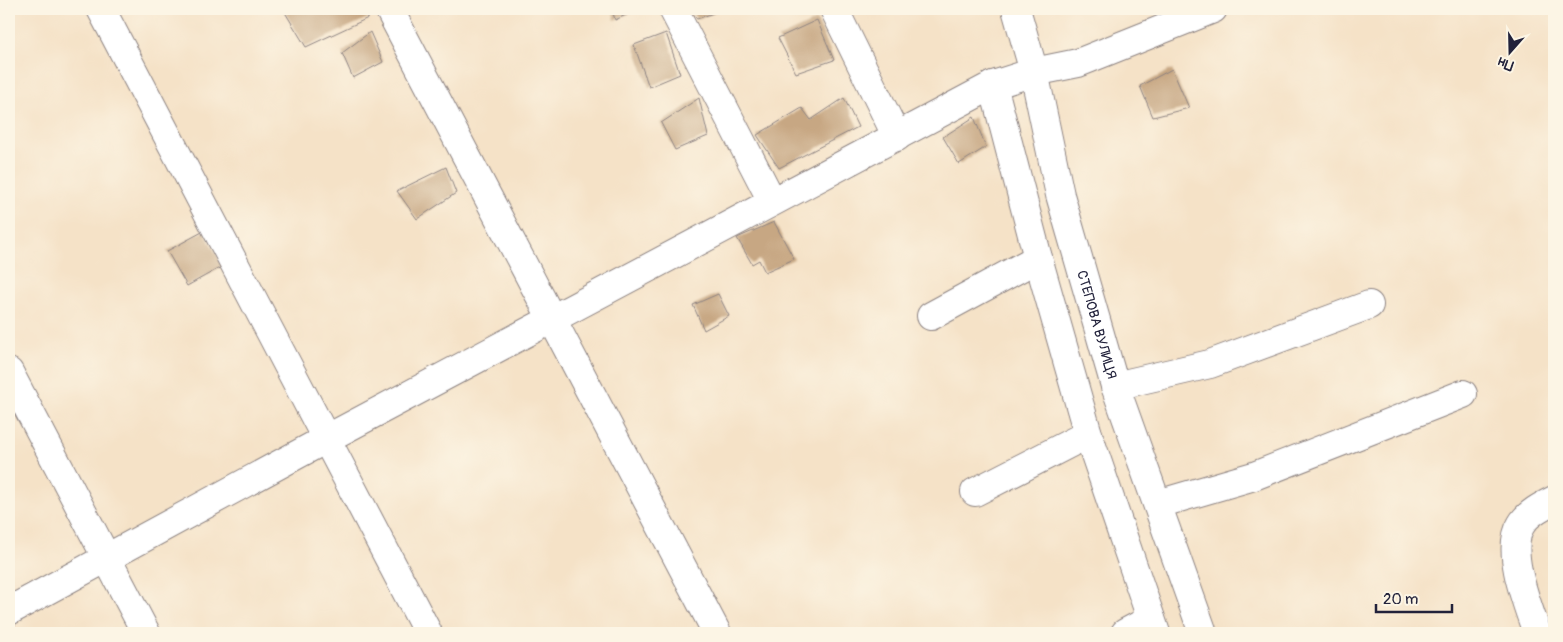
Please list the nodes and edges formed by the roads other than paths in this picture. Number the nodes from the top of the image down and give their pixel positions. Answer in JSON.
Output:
{"nodes":[{"id":1,"x":101,"y":9,"type":"edge"},
{"id":2,"x":389,"y":9,"type":"edge"},
{"id":3,"x":674,"y":9,"type":"edge"},
{"id":4,"x":834,"y":9,"type":"edge"},
{"id":5,"x":1016,"y":9,"type":"edge"},
{"id":6,"x":1213,"y":9,"type":"edge"},
{"id":7,"x":1034,"y":72,"type":"junction"},
{"id":8,"x":993,"y":85,"type":"junction"},
{"id":9,"x":897,"y":136,"type":"junction"},
{"id":10,"x":772,"y":201,"type":"junction"},
{"id":11,"x":1038,"y":258,"type":"junction"},
{"id":12,"x":1369,"y":305,"type":"dead end"},
{"id":13,"x":931,"y":316,"type":"dead end"},
{"id":14,"x":553,"y":319,"type":"junction"},
{"id":15,"x":9,"y":372,"type":"edge"},
{"id":16,"x":1114,"y":386,"type":"junction"},
{"id":17,"x":1463,"y":394,"type":"dead end"},
{"id":18,"x":1088,"y":434,"type":"junction"},
{"id":19,"x":326,"y":439,"type":"junction"},
{"id":20,"x":975,"y":492,"type":"dead end"},
{"id":21,"x":1554,"y":500,"type":"edge"},
{"id":22,"x":1158,"y":504,"type":"junction"},
{"id":23,"x":107,"y":559,"type":"junction"},
{"id":24,"x":9,"y":611,"type":"edge"},
{"id":25,"x":1154,"y":626,"type":"edge"},
{"id":26,"x":146,"y":633,"type":"edge"},
{"id":27,"x":428,"y":633,"type":"edge"},
{"id":28,"x":717,"y":633,"type":"edge"},
{"id":29,"x":1125,"y":633,"type":"edge"},
{"id":30,"x":1203,"y":633,"type":"edge"},
{"id":31,"x":1537,"y":633,"type":"edge"}],
"edges":[{"from":1,"to":19,"type":"street"},
{"from":2,"to":14,"type":"street"},
{"from":3,"to":10,"type":"street"},
{"from":4,"to":9,"type":"street"},
{"from":5,"to":7,"type":"street","name":"СТЕПОВА ВУЛИЦЯ"},
{"from":6,"to":7,"type":"street"},
{"from":7,"to":8,"type":"street"},
{"from":7,"to":16,"type":"street","name":"СТЕПОВА ВУЛИЦЯ"},
{"from":8,"to":9,"type":"street"},
{"from":8,"to":11,"type":"street"},
{"from":9,"to":10,"type":"street"},
{"from":10,"to":14,"type":"street"},
{"from":11,"to":13,"type":"street"},
{"from":11,"to":18,"type":"street"},
{"from":12,"to":16,"type":"street"},
{"from":14,"to":19,"type":"street"},
{"from":14,"to":28,"type":"street"},
{"from":15,"to":23,"type":"street"},
{"from":16,"to":22,"type":"street","name":"СТЕПОВА ВУЛИЦЯ"},
{"from":17,"to":22,"type":"street"},
{"from":18,"to":20,"type":"street"},
{"from":18,"to":25,"type":"street"},
{"from":19,"to":23,"type":"street"},
{"from":19,"to":27,"type":"street"},
{"from":21,"to":31,"type":"street"},
{"from":22,"to":30,"type":"street","name":"СТЕПОВА ВУЛИЦЯ"},
{"from":23,"to":24,"type":"street"},
{"from":23,"to":26,"type":"street"},
{"from":25,"to":29,"type":"street"}]}
